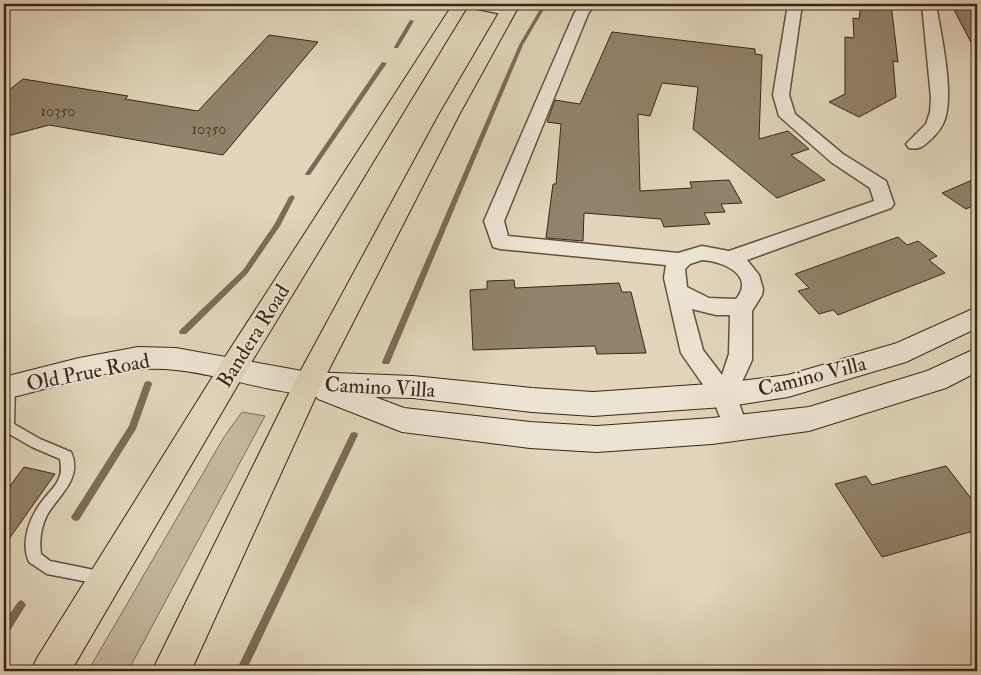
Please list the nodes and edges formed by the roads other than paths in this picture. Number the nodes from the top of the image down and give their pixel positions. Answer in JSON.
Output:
{"nodes":[{"id":1,"x":460,"y":4,"type":"edge"},
{"id":2,"x":474,"y":4,"type":"edge"},
{"id":3,"x":588,"y":4,"type":"edge"},
{"id":4,"x":795,"y":4,"type":"edge"},
{"id":5,"x":929,"y":4,"type":"edge"},
{"id":6,"x":509,"y":7,"type":"edge"},
{"id":7,"x":915,"y":144,"type":"dead end"},
{"id":8,"x":731,"y":258,"type":"junction"},
{"id":9,"x":682,"y":260,"type":"junction"},
{"id":10,"x":678,"y":292,"type":"junction"},
{"id":11,"x":742,"y":306,"type":"junction"},
{"id":12,"x":977,"y":317,"type":"edge"},
{"id":13,"x":977,"y":358,"type":"edge"},
{"id":14,"x":233,"y":368,"type":"junction"},
{"id":15,"x":308,"y":383,"type":"junction"},
{"id":16,"x":6,"y":388,"type":"edge"},
{"id":17,"x":724,"y":395,"type":"junction"},
{"id":18,"x":6,"y":427,"type":"edge"},
{"id":19,"x":736,"y":428,"type":"junction"},
{"id":20,"x":105,"y":579,"type":"junction"},
{"id":21,"x":50,"y":671,"type":"edge"},
{"id":22,"x":171,"y":671,"type":"edge"}],
"edges":[{"from":1,"to":14,"type":"main road","name":"Bandera Road"},
{"from":2,"to":6,"type":"street"},
{"from":3,"to":9,"type":"street"},
{"from":4,"to":8,"type":"street"},
{"from":5,"to":7,"type":"street"},
{"from":6,"to":15,"type":"main road"},
{"from":8,"to":9,"type":"street"},
{"from":8,"to":11,"type":"street"},
{"from":9,"to":10,"type":"street"},
{"from":10,"to":11,"type":"street"},
{"from":10,"to":17,"type":"street"},
{"from":11,"to":17,"type":"street"},
{"from":12,"to":17,"type":"street","name":"Camino Villa"},
{"from":13,"to":19,"type":"street","name":"Camino Villa"},
{"from":14,"to":15,"type":"street","name":"Old Prue Road"},
{"from":14,"to":16,"type":"street","name":"Old Prue Road"},
{"from":14,"to":20,"type":"main road","name":"Bandera Road"},
{"from":15,"to":17,"type":"street","name":"Camino Villa"},
{"from":15,"to":19,"type":"street","name":"Camino Villa"},
{"from":15,"to":22,"type":"main road"},
{"from":16,"to":18,"type":"lane"},
{"from":17,"to":19,"type":"street"},
{"from":18,"to":20,"type":"lane"},
{"from":20,"to":21,"type":"main road","name":"Bandera Road"}]}
